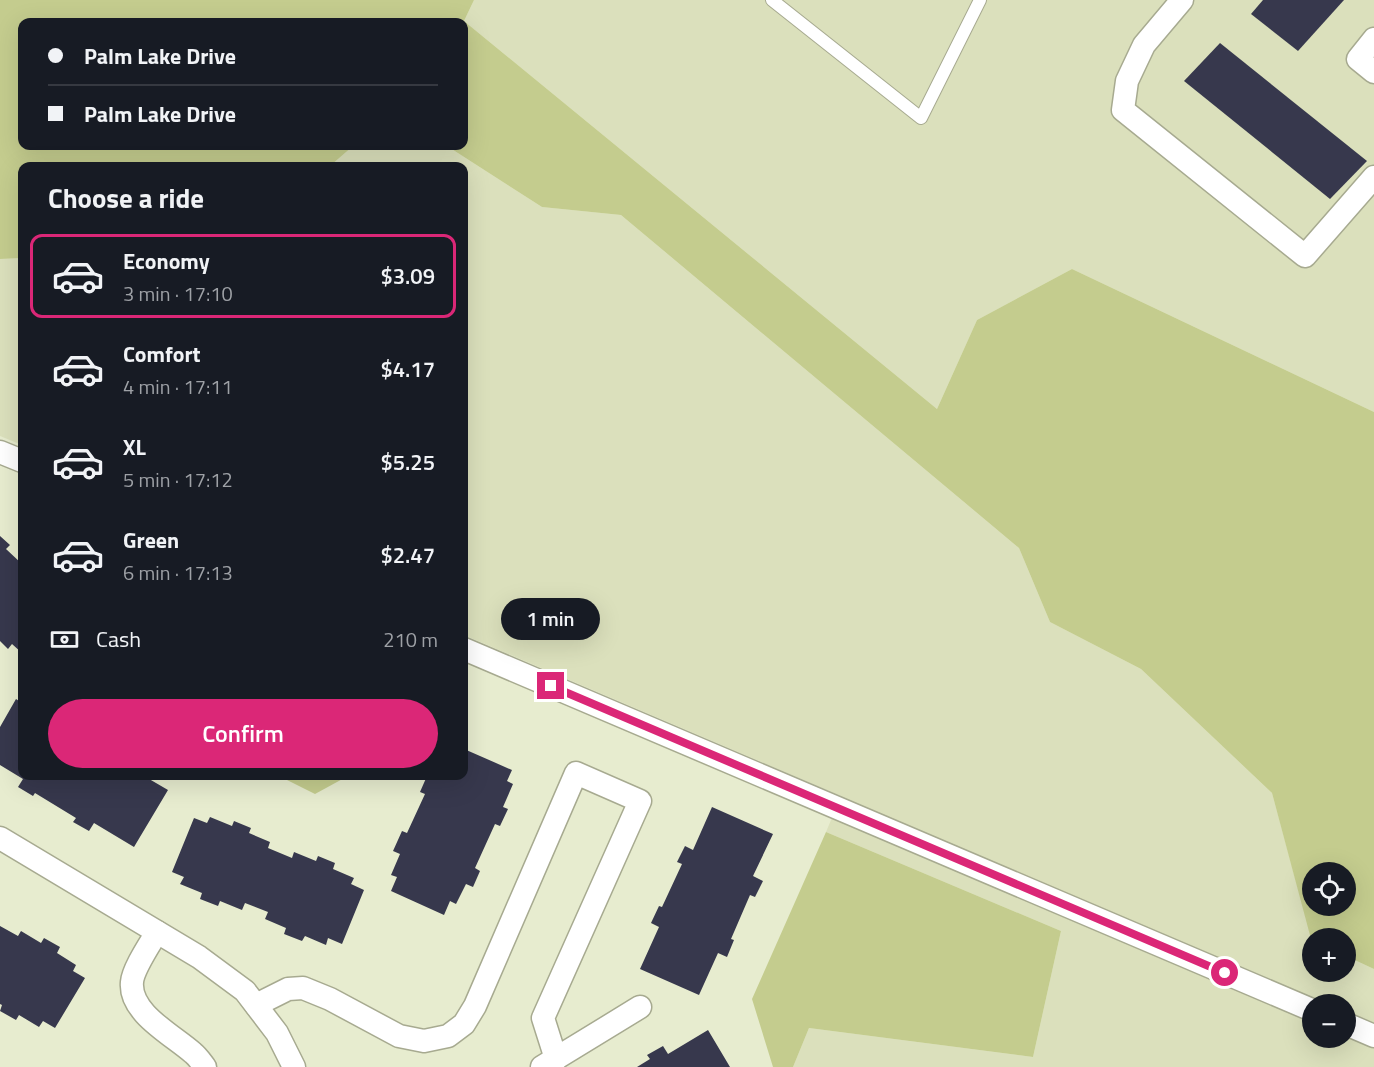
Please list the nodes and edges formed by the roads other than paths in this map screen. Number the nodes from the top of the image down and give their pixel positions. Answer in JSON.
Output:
{"nodes":[{"id":1,"x":772,"y":0,"type":"edge"},
{"id":2,"x":980,"y":0,"type":"edge"},
{"id":3,"x":1182,"y":0,"type":"edge"},
{"id":4,"x":1374,"y":39,"type":"edge"},
{"id":5,"x":1374,"y":72,"type":"edge"},
{"id":6,"x":1374,"y":177,"type":"edge"},
{"id":7,"x":0,"y":452,"type":"edge"},
{"id":8,"x":18,"y":459,"type":"edge"},
{"id":9,"x":468,"y":651,"type":"edge"},
{"id":10,"x":0,"y":838,"type":"edge"},
{"id":11,"x":157,"y":932,"type":"junction"},
{"id":12,"x":256,"y":1005,"type":"junction"},
{"id":13,"x":1302,"y":1006,"type":"edge"},
{"id":14,"x":640,"y":1007,"type":"dead end"},
{"id":15,"x":1356,"y":1028,"type":"edge"},
{"id":16,"x":1374,"y":1036,"type":"edge"},
{"id":17,"x":549,"y":1063,"type":"edge"},
{"id":18,"x":205,"y":1067,"type":"edge"},
{"id":19,"x":294,"y":1067,"type":"edge"}],
"edges":[{"from":1,"to":2,"type":"lane"},
{"from":3,"to":6,"type":"street"},
{"from":4,"to":5,"type":"street"},
{"from":7,"to":8,"type":"street"},
{"from":9,"to":13,"type":"street"},
{"from":10,"to":11,"type":"street"},
{"from":11,"to":12,"type":"street"},
{"from":11,"to":18,"type":"street"},
{"from":12,"to":17,"type":"street"},
{"from":12,"to":19,"type":"street"},
{"from":14,"to":17,"type":"street"},
{"from":15,"to":16,"type":"street"}]}
